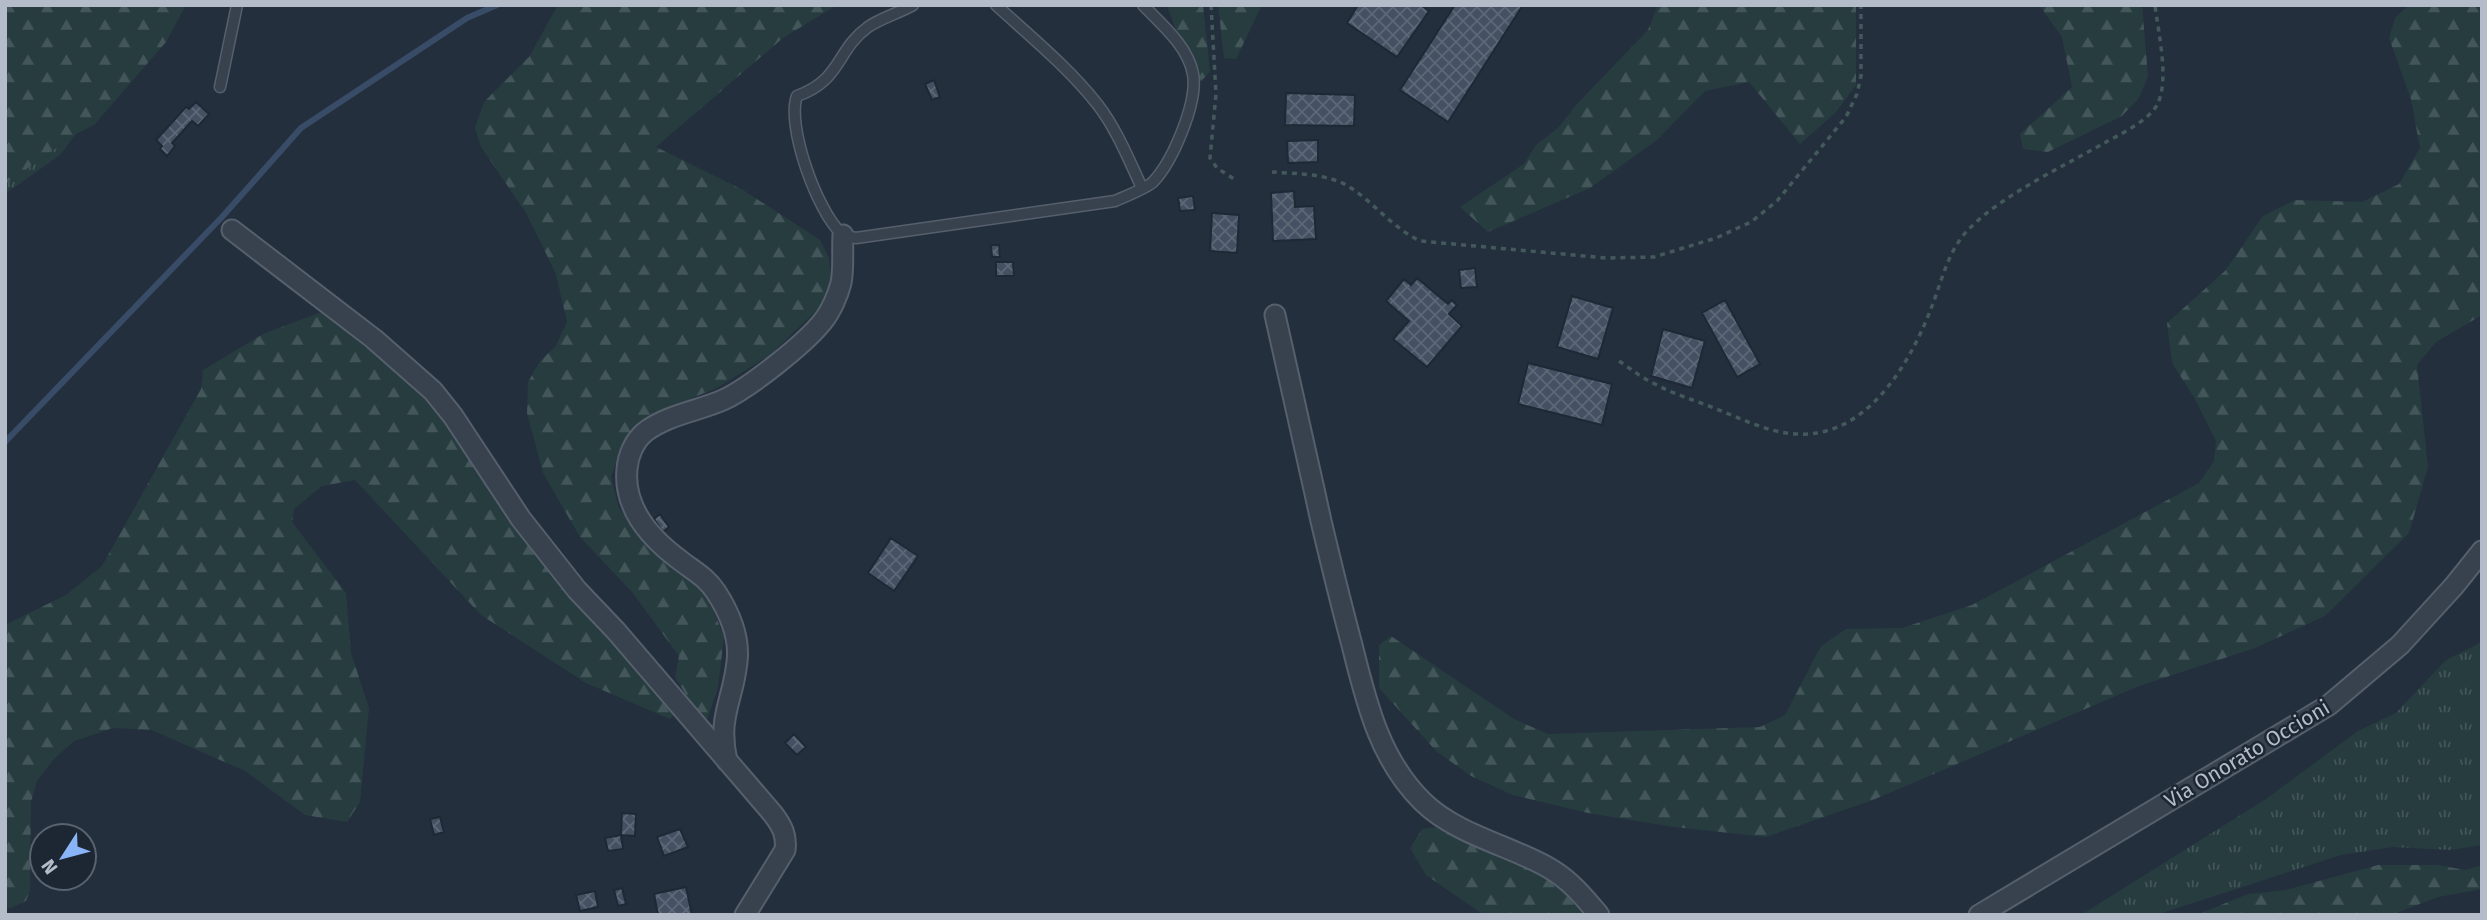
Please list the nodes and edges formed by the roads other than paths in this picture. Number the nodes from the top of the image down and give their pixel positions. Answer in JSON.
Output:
{"nodes":[{"id":1,"x":237,"y":5,"type":"edge"},
{"id":2,"x":913,"y":5,"type":"edge"},
{"id":3,"x":996,"y":5,"type":"edge"},
{"id":4,"x":1143,"y":5,"type":"edge"},
{"id":5,"x":220,"y":87,"type":"dead end"},
{"id":6,"x":1142,"y":188,"type":"junction"},
{"id":7,"x":232,"y":230,"type":"dead end"},
{"id":8,"x":843,"y":235,"type":"junction"},
{"id":9,"x":1275,"y":314,"type":"dead end"},
{"id":10,"x":2482,"y":551,"type":"edge"},
{"id":11,"x":727,"y":762,"type":"junction"},
{"id":12,"x":745,"y":915,"type":"edge"},
{"id":13,"x":1599,"y":915,"type":"edge"},
{"id":14,"x":1979,"y":915,"type":"edge"}],
"edges":[{"from":1,"to":5,"type":"lane"},
{"from":2,"to":8,"type":"lane"},
{"from":3,"to":6,"type":"lane"},
{"from":4,"to":6,"type":"lane"},
{"from":6,"to":8,"type":"lane"},
{"from":7,"to":11,"type":"street"},
{"from":8,"to":11,"type":"street"},
{"from":9,"to":13,"type":"street"},
{"from":10,"to":14,"type":"street","name":"Via Onorato Occioni"},
{"from":11,"to":12,"type":"street"}]}
